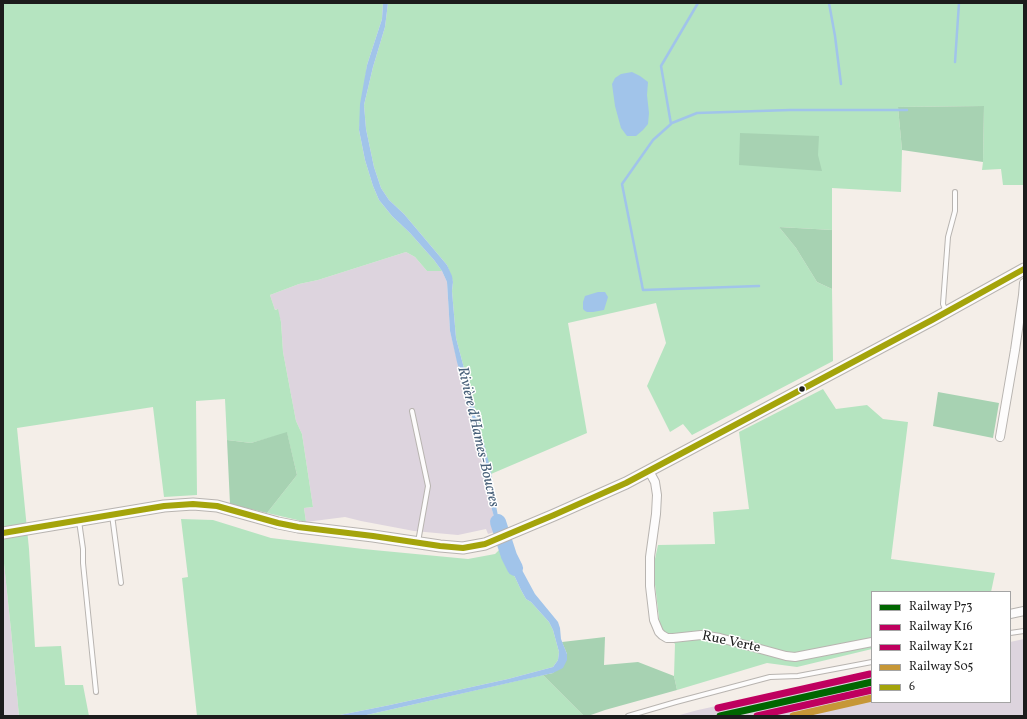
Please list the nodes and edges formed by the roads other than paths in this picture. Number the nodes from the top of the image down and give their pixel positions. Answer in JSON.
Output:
{"nodes":[{"id":1,"x":955,"y":192,"type":"dead end"},
{"id":2,"x":1024,"y":271,"type":"edge"},
{"id":3,"x":1024,"y":283,"type":"edge"},
{"id":4,"x":946,"y":312,"type":"junction"},
{"id":5,"x":1024,"y":347,"type":"edge"},
{"id":6,"x":1015,"y":350,"type":"junction"},
{"id":7,"x":412,"y":411,"type":"dead end"},
{"id":8,"x":1000,"y":437,"type":"dead end"},
{"id":9,"x":649,"y":471,"type":"junction"},
{"id":10,"x":112,"y":515,"type":"junction"},
{"id":11,"x":79,"y":520,"type":"junction"},
{"id":12,"x":3,"y":533,"type":"edge"},
{"id":13,"x":418,"y":543,"type":"junction"},
{"id":14,"x":121,"y":583,"type":"dead end"},
{"id":15,"x":1024,"y":611,"type":"edge"},
{"id":16,"x":1011,"y":614,"type":"edge"},
{"id":17,"x":1024,"y":630,"type":"edge"},
{"id":18,"x":1011,"y":634,"type":"edge"},
{"id":19,"x":871,"y":642,"type":"edge"},
{"id":20,"x":871,"y":662,"type":"edge"},
{"id":21,"x":96,"y":692,"type":"dead end"},
{"id":22,"x":628,"y":716,"type":"edge"}],
"edges":[{"from":1,"to":4,"type":"lane"},
{"from":2,"to":4,"type":"street"},
{"from":3,"to":6,"type":"street"},
{"from":4,"to":9,"type":"street"},
{"from":5,"to":6,"type":"street"},
{"from":6,"to":8,"type":"street"},
{"from":7,"to":13,"type":"lane"},
{"from":9,"to":13,"type":"street"},
{"from":9,"to":19,"type":"street","name":"Rue Verte"},
{"from":10,"to":11,"type":"street"},
{"from":10,"to":13,"type":"street"},
{"from":10,"to":14,"type":"lane"},
{"from":11,"to":12,"type":"street"},
{"from":11,"to":21,"type":"lane"},
{"from":15,"to":16,"type":"street"},
{"from":17,"to":18,"type":"lane"},
{"from":20,"to":22,"type":"lane"}]}
